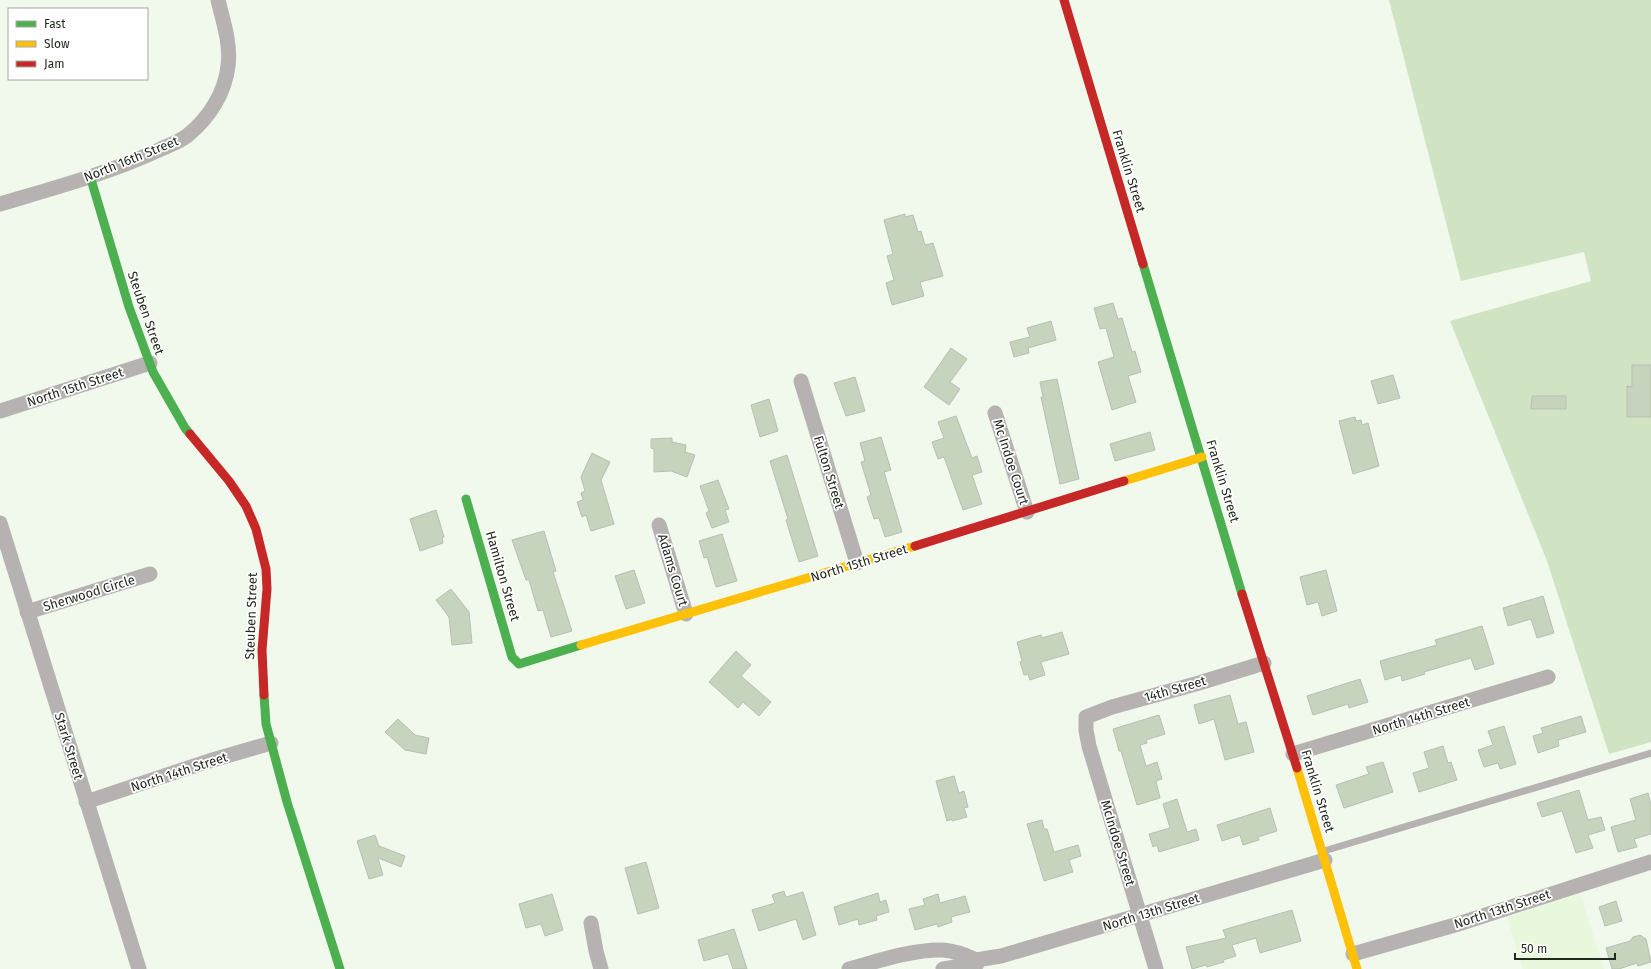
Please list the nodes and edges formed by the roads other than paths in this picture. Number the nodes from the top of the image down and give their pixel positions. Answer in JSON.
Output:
{"nodes":[{"id":1,"x":218,"y":0,"type":"edge"},
{"id":2,"x":1064,"y":0,"type":"edge"},
{"id":3,"x":90,"y":176,"type":"junction"},
{"id":4,"x":0,"y":204,"type":"edge"},
{"id":5,"x":150,"y":363,"type":"junction"},
{"id":6,"x":801,"y":381,"type":"dead end"},
{"id":7,"x":0,"y":411,"type":"edge"},
{"id":8,"x":995,"y":413,"type":"dead end"},
{"id":9,"x":1202,"y":457,"type":"junction"},
{"id":10,"x":466,"y":499,"type":"dead end"},
{"id":11,"x":1027,"y":512,"type":"junction"},
{"id":12,"x":0,"y":523,"type":"edge"},
{"id":13,"x":659,"y":525,"type":"dead end"},
{"id":14,"x":857,"y":563,"type":"junction"},
{"id":15,"x":150,"y":574,"type":"dead end"},
{"id":16,"x":27,"y":612,"type":"junction"},
{"id":17,"x":686,"y":614,"type":"junction"},
{"id":18,"x":515,"y":660,"type":"joint"},
{"id":19,"x":1264,"y":663,"type":"junction"},
{"id":20,"x":1548,"y":678,"type":"dead end"},
{"id":21,"x":1086,"y":717,"type":"joint"},
{"id":22,"x":271,"y":742,"type":"junction"},
{"id":23,"x":1651,"y":753,"type":"edge"},
{"id":24,"x":1293,"y":754,"type":"junction"},
{"id":25,"x":86,"y":802,"type":"junction"},
{"id":26,"x":1324,"y":856,"type":"junction"},
{"id":27,"x":1651,"y":862,"type":"edge"},
{"id":28,"x":1140,"y":915,"type":"junction"},
{"id":29,"x":591,"y":923,"type":"dead end"},
{"id":30,"x":952,"y":952,"type":"junction"},
{"id":31,"x":1353,"y":954,"type":"junction"},
{"id":32,"x":977,"y":964,"type":"edge"},
{"id":33,"x":950,"y":968,"type":"edge"},
{"id":34,"x":139,"y":969,"type":"edge"},
{"id":35,"x":340,"y":969,"type":"edge"},
{"id":36,"x":601,"y":969,"type":"edge"},
{"id":37,"x":849,"y":969,"type":"edge"},
{"id":38,"x":1156,"y":969,"type":"edge"},
{"id":39,"x":1357,"y":969,"type":"edge"}],
"edges":[{"from":1,"to":3,"type":"street","name":"North 16th Street"},
{"from":2,"to":9,"type":"street","name":"Franklin Street"},
{"from":3,"to":4,"type":"street","name":"North 16th Street"},
{"from":3,"to":5,"type":"street","name":"Steuben Street"},
{"from":5,"to":7,"type":"street","name":"North 15th Street"},
{"from":5,"to":22,"type":"street","name":"Steuben Street"},
{"from":6,"to":14,"type":"street","name":"Fulton Street"},
{"from":8,"to":11,"type":"street","name":"Mc Indoe Court"},
{"from":9,"to":11,"type":"street","name":"North 15th Street"},
{"from":9,"to":19,"type":"street","name":"Franklin Street"},
{"from":10,"to":18,"type":"street","name":"Hamilton Street"},
{"from":11,"to":14,"type":"street","name":"North 15th Street"},
{"from":12,"to":16,"type":"street","name":"Stark Street"},
{"from":13,"to":17,"type":"street","name":"Adams Court"},
{"from":14,"to":17,"type":"street","name":"North 15th Street"},
{"from":15,"to":16,"type":"street","name":"Sherwood Circle"},
{"from":16,"to":25,"type":"street","name":"Stark Street"},
{"from":17,"to":18,"type":"street","name":"North 15th Street"},
{"from":19,"to":21,"type":"street","name":"14th Street"},
{"from":19,"to":24,"type":"street","name":"Franklin Street"},
{"from":20,"to":24,"type":"street","name":"North 14th Street"},
{"from":21,"to":28,"type":"street","name":"McIndoe Street"},
{"from":22,"to":25,"type":"street","name":"North 14th Street"},
{"from":22,"to":35,"type":"street","name":"Steuben Street"},
{"from":23,"to":26,"type":"lane"},
{"from":24,"to":26,"type":"street","name":"Franklin Street"},
{"from":25,"to":34,"type":"street","name":"Stark Street"},
{"from":26,"to":28,"type":"street","name":"North 13th Street"},
{"from":26,"to":31,"type":"street","name":"Franklin Street"},
{"from":27,"to":31,"type":"street","name":"North 13th Street"},
{"from":28,"to":32,"type":"street","name":"North 13th Street"},
{"from":28,"to":38,"type":"street","name":"McIndoe Street"},
{"from":29,"to":36,"type":"street"},
{"from":30,"to":32,"type":"street"},
{"from":30,"to":33,"type":"street"},
{"from":30,"to":37,"type":"street"},
{"from":31,"to":39,"type":"street","name":"Franklin Street"},
{"from":32,"to":33,"type":"street","name":"North 13th Street"}]}
